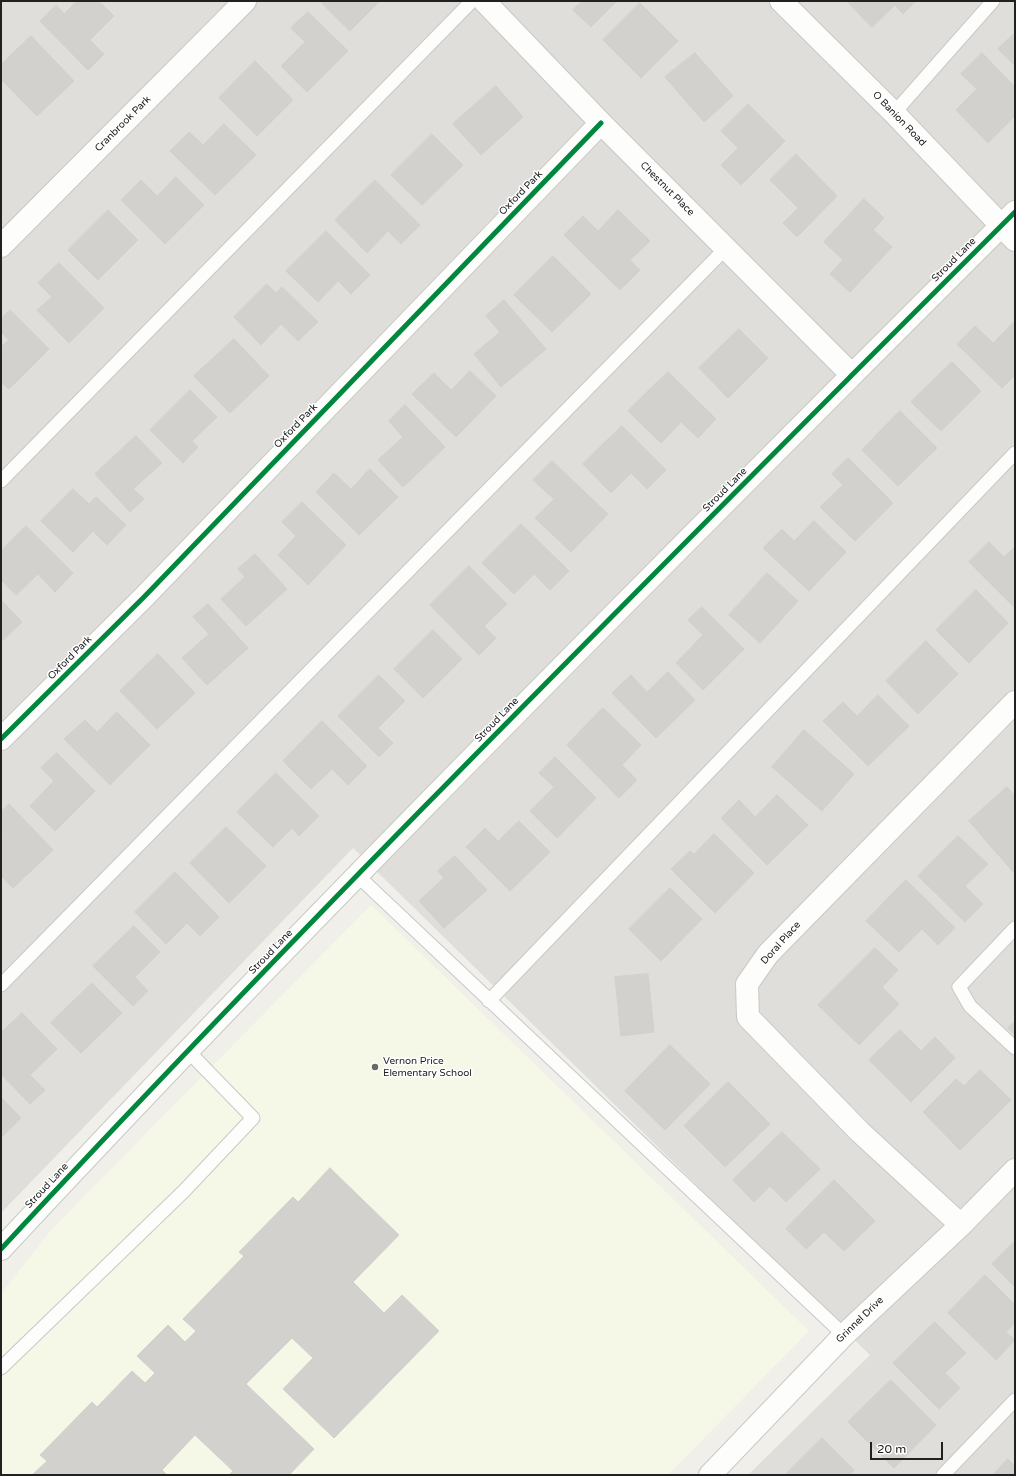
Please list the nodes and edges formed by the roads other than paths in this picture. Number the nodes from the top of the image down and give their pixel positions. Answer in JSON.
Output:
{"nodes":[{"id":1,"x":245,"y":1,"type":"edge"},
{"id":2,"x":472,"y":1,"type":"edge"},
{"id":3,"x":484,"y":1,"type":"edge"},
{"id":4,"x":781,"y":1,"type":"edge"},
{"id":5,"x":993,"y":1,"type":"edge"},
{"id":6,"x":894,"y":113,"type":"junction"},
{"id":7,"x":601,"y":123,"type":"junction"},
{"id":8,"x":1011,"y":226,"type":"edge"},
{"id":9,"x":1,"y":246,"type":"edge"},
{"id":10,"x":726,"y":248,"type":"junction"},
{"id":11,"x":852,"y":375,"type":"junction"},
{"id":12,"x":1015,"y":453,"type":"edge"},
{"id":13,"x":1,"y":482,"type":"edge"},
{"id":14,"x":1015,"y":702,"type":"edge"},
{"id":15,"x":1,"y":739,"type":"edge"},
{"id":16,"x":358,"y":876,"type":"junction"},
{"id":17,"x":1015,"y":928,"type":"edge"},
{"id":18,"x":1,"y":985,"type":"edge"},
{"id":19,"x":490,"y":1001,"type":"junction"},
{"id":20,"x":1015,"y":1048,"type":"edge"},
{"id":21,"x":188,"y":1051,"type":"junction"},
{"id":22,"x":1015,"y":1170,"type":"edge"},
{"id":23,"x":960,"y":1225,"type":"junction"},
{"id":24,"x":1,"y":1249,"type":"edge"},
{"id":25,"x":844,"y":1335,"type":"junction"},
{"id":26,"x":1,"y":1368,"type":"edge"},
{"id":27,"x":1015,"y":1400,"type":"edge"},
{"id":28,"x":710,"y":1475,"type":"edge"},
{"id":29,"x":943,"y":1475,"type":"edge"}],
"edges":[{"from":1,"to":9,"type":"street","name":"Cranbrook Park"},
{"from":2,"to":13,"type":"lane"},
{"from":3,"to":7,"type":"street","name":"Chestnut Place"},
{"from":4,"to":6,"type":"street","name":"O Banion Road"},
{"from":5,"to":6,"type":"lane"},
{"from":6,"to":8,"type":"street","name":"O Banion Road"},
{"from":7,"to":10,"type":"street","name":"Chestnut Place"},
{"from":7,"to":15,"type":"street","name":"Oxford Park"},
{"from":8,"to":11,"type":"street","name":"Stroud Lane"},
{"from":10,"to":11,"type":"street","name":"Chestnut Place"},
{"from":10,"to":18,"type":"lane"},
{"from":11,"to":16,"type":"street","name":"Stroud Lane"},
{"from":12,"to":19,"type":"lane"},
{"from":14,"to":23,"type":"street","name":"Doral Place"},
{"from":16,"to":19,"type":"lane"},
{"from":16,"to":21,"type":"street","name":"Stroud Lane"},
{"from":17,"to":20,"type":"lane"},
{"from":19,"to":25,"type":"lane"},
{"from":21,"to":24,"type":"street","name":"Stroud Lane"},
{"from":21,"to":26,"type":"lane"},
{"from":22,"to":23,"type":"street","name":"Grinnel Drive"},
{"from":23,"to":25,"type":"street","name":"Grinnel Drive"},
{"from":25,"to":28,"type":"street","name":"Grinnel Drive"},
{"from":27,"to":29,"type":"lane"}]}
